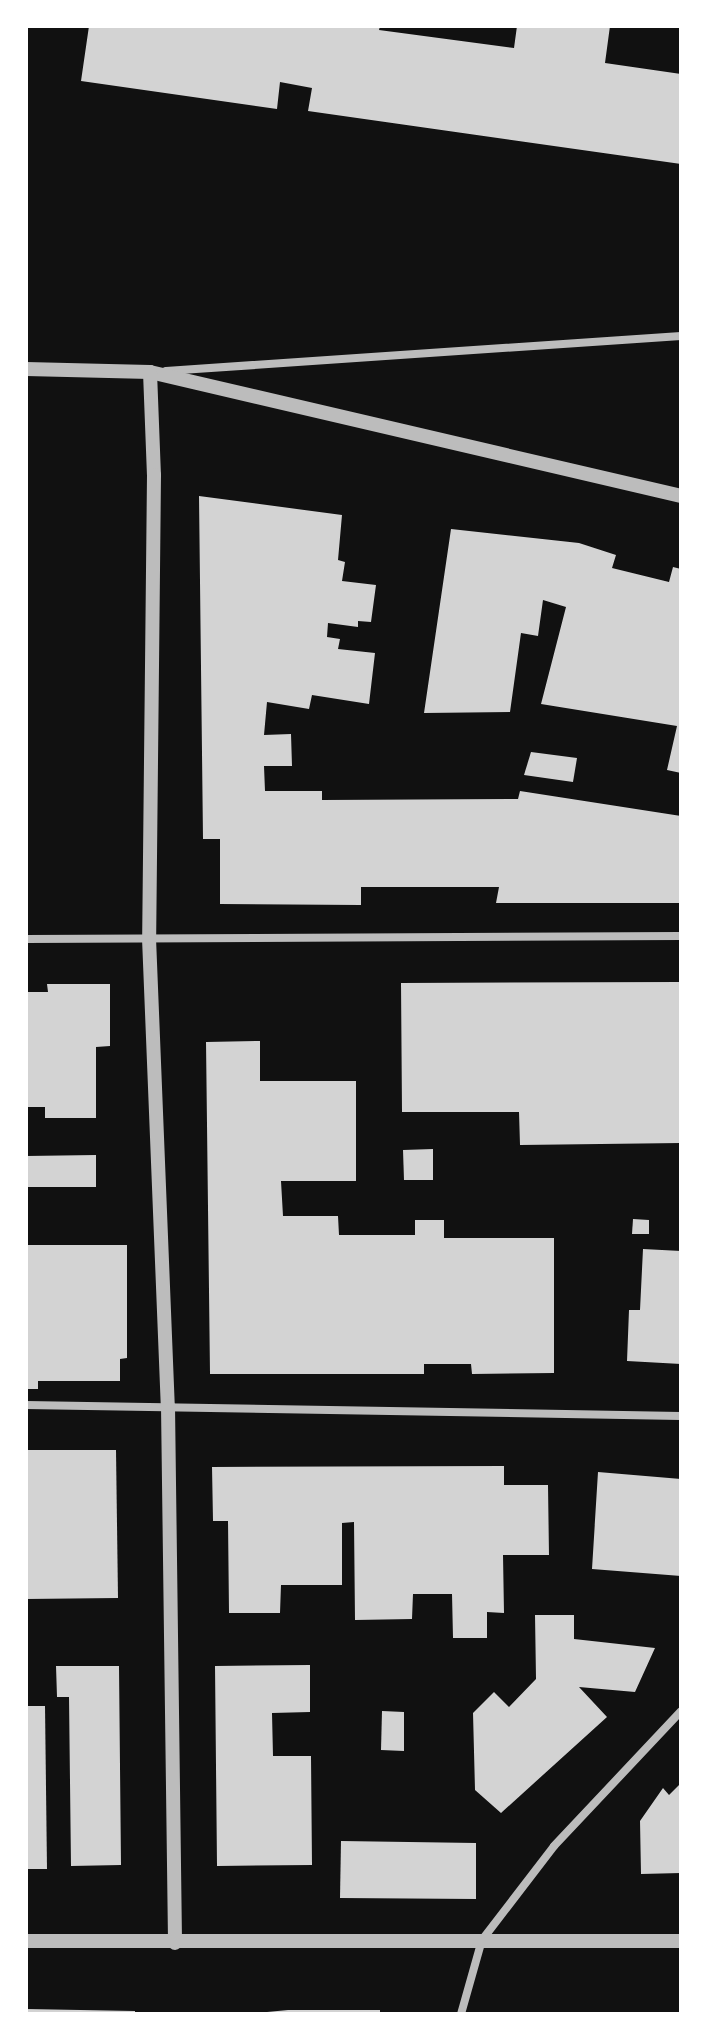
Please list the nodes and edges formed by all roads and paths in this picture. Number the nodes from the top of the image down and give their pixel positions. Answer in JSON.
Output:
{"nodes":[{"id":1,"x":681,"y":336,"type":"edge"},
{"id":2,"x":26,"y":369,"type":"edge"},
{"id":3,"x":150,"y":372,"type":"junction"},
{"id":4,"x":681,"y":496,"type":"edge"},
{"id":5,"x":681,"y":936,"type":"edge"},
{"id":6,"x":149,"y":938,"type":"junction"},
{"id":7,"x":26,"y":939,"type":"edge"},
{"id":8,"x":26,"y":1405,"type":"edge"},
{"id":9,"x":168,"y":1406,"type":"junction"},
{"id":10,"x":681,"y":1416,"type":"edge"},
{"id":11,"x":681,"y":1711,"type":"edge"},
{"id":12,"x":482,"y":1940,"type":"junction"},
{"id":13,"x":26,"y":1941,"type":"edge"},
{"id":14,"x":681,"y":1941,"type":"edge"},
{"id":15,"x":175,"y":1943,"type":"junction"},
{"id":16,"x":461,"y":2014,"type":"edge"}],
"edges":[{"from":1,"to":3,"type":"street"},
{"from":2,"to":3,"type":"street"},
{"from":3,"to":4,"type":"street"},
{"from":3,"to":6,"type":"street"},
{"from":5,"to":6,"type":"street"},
{"from":6,"to":7,"type":"street"},
{"from":6,"to":9,"type":"street"},
{"from":8,"to":9,"type":"street"},
{"from":9,"to":10,"type":"street"},
{"from":9,"to":15,"type":"street"},
{"from":11,"to":12,"type":"street"},
{"from":12,"to":14,"type":"street"},
{"from":12,"to":15,"type":"street"},
{"from":12,"to":16,"type":"street"},
{"from":13,"to":15,"type":"street"}]}
